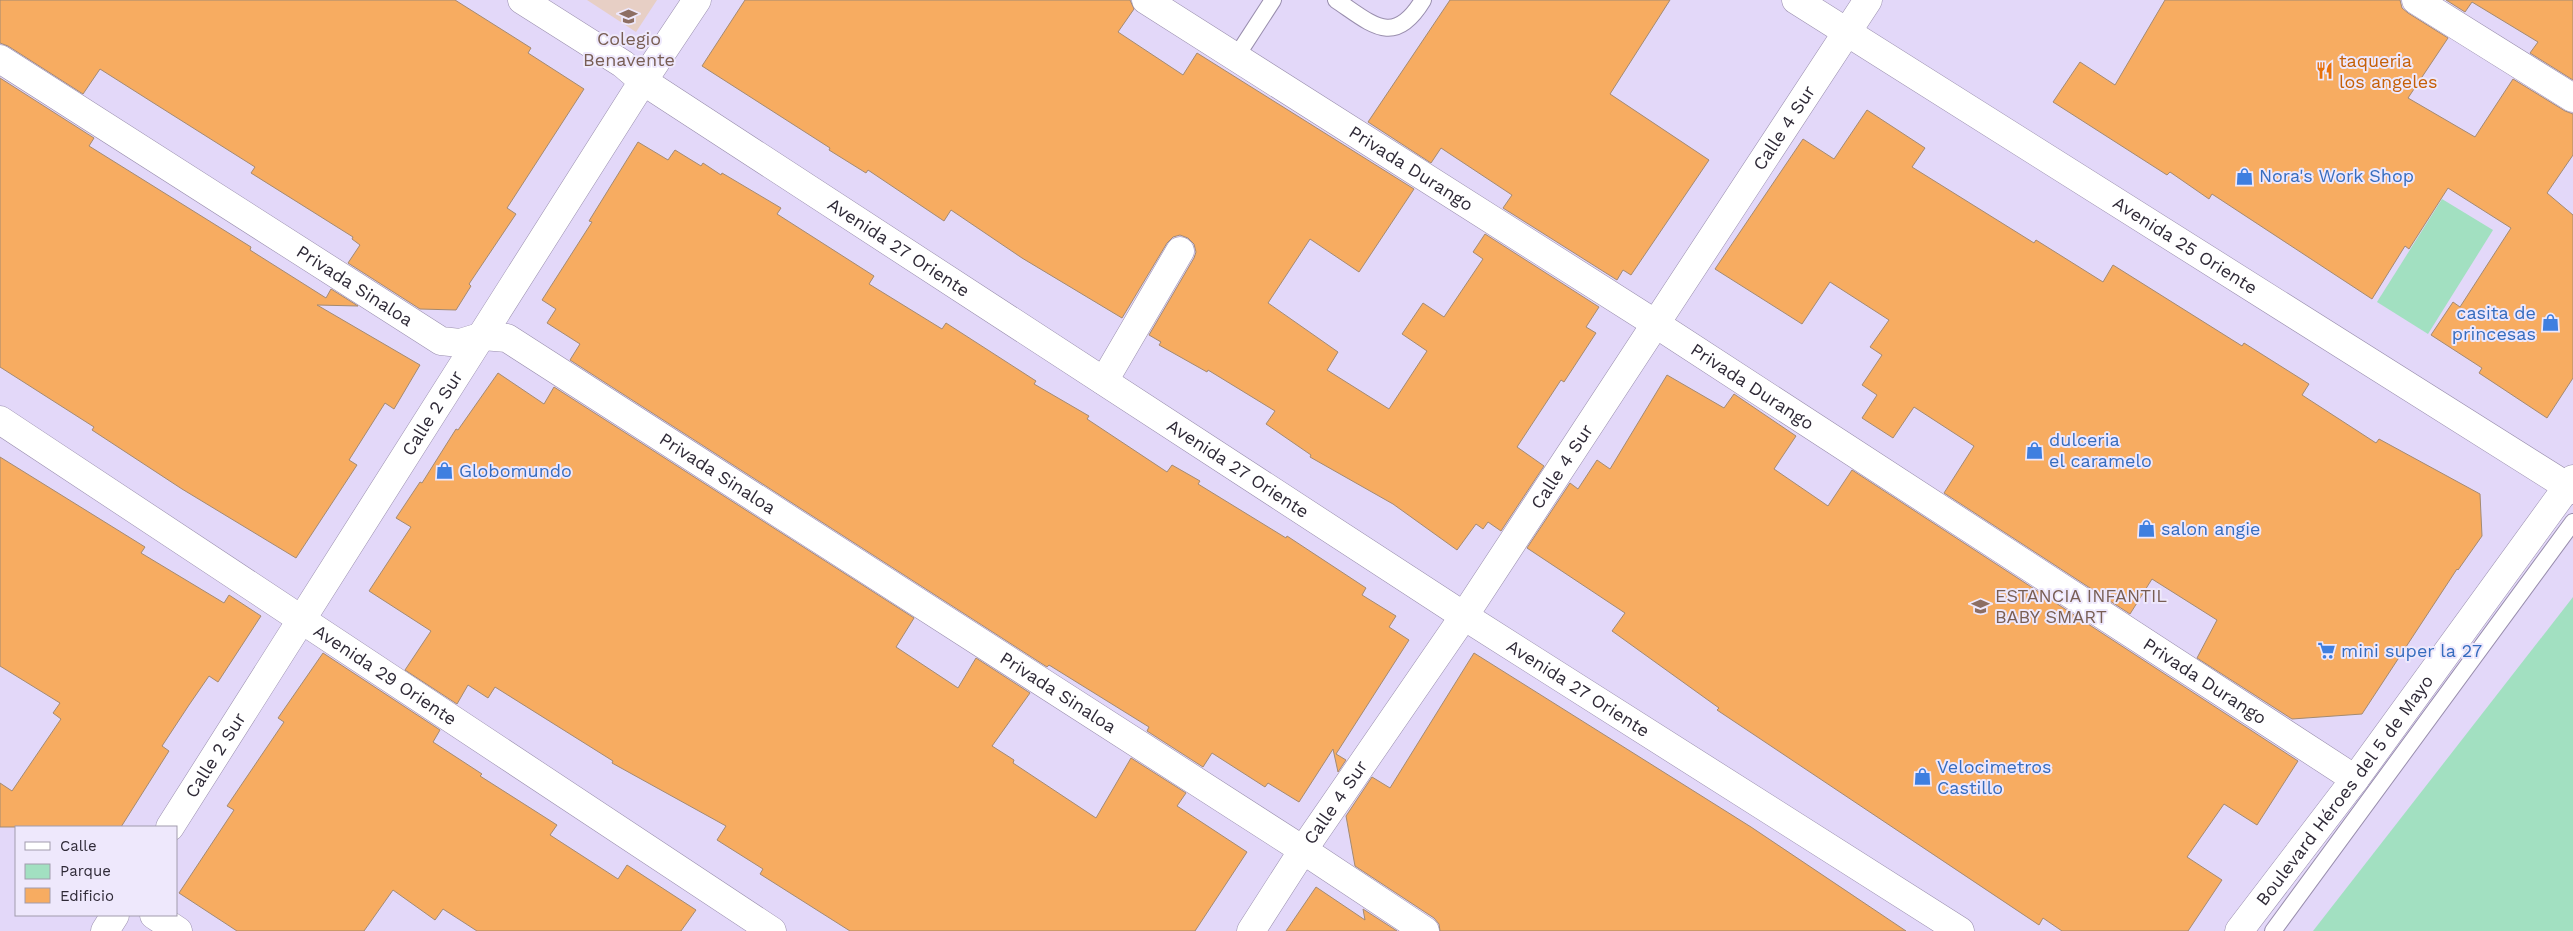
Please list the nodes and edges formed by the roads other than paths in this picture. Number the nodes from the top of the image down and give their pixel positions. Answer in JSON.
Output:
{"nodes":[{"id":1,"x":522,"y":0,"type":"edge"},
{"id":2,"x":697,"y":0,"type":"edge"},
{"id":3,"x":1146,"y":0,"type":"edge"},
{"id":4,"x":1273,"y":0,"type":"edge"},
{"id":5,"x":1336,"y":0,"type":"edge"},
{"id":6,"x":1423,"y":0,"type":"edge"},
{"id":7,"x":1796,"y":0,"type":"edge"},
{"id":8,"x":1868,"y":0,"type":"edge"},
{"id":9,"x":2416,"y":0,"type":"edge"},
{"id":10,"x":1847,"y":33,"type":"junction"},
{"id":11,"x":1236,"y":57,"type":"junction"},
{"id":12,"x":0,"y":59,"type":"edge"},
{"id":13,"x":643,"y":81,"type":"junction"},
{"id":14,"x":2573,"y":98,"type":"edge"},
{"id":15,"x":1180,"y":251,"type":"dead end"},
{"id":16,"x":1656,"y":324,"type":"junction"},
{"id":17,"x":483,"y":336,"type":"junction"},
{"id":18,"x":1104,"y":381,"type":"junction"},
{"id":19,"x":0,"y":420,"type":"edge"},
{"id":20,"x":2571,"y":485,"type":"edge"},
{"id":21,"x":2573,"y":522,"type":"edge"},
{"id":22,"x":1464,"y":616,"type":"junction"},
{"id":23,"x":302,"y":619,"type":"junction"},
{"id":24,"x":2355,"y":779,"type":"junction"},
{"id":25,"x":171,"y":826,"type":"edge"},
{"id":26,"x":1303,"y":850,"type":"junction"},
{"id":27,"x":114,"y":916,"type":"edge"},
{"id":28,"x":156,"y":916,"type":"edge"},
{"id":29,"x":105,"y":931,"type":"edge"},
{"id":30,"x":178,"y":931,"type":"edge"},
{"id":31,"x":772,"y":931,"type":"edge"},
{"id":32,"x":1251,"y":931,"type":"edge"},
{"id":33,"x":1425,"y":931,"type":"edge"},
{"id":34,"x":1960,"y":931,"type":"edge"},
{"id":35,"x":2240,"y":931,"type":"edge"},
{"id":36,"x":2273,"y":931,"type":"edge"}],
"edges":[{"from":1,"to":13,"type":"street","name":"Avenida 27 Oriente"},
{"from":2,"to":13,"type":"street","name":"Calle 2 Sur"},
{"from":3,"to":11,"type":"street","name":"Privada Durango"},
{"from":4,"to":11,"type":"lane"},
{"from":5,"to":6,"type":"lane"},
{"from":7,"to":10,"type":"street","name":"Avenida 25 Oriente"},
{"from":8,"to":10,"type":"street","name":"Calle 4 Sur"},
{"from":9,"to":14,"type":"street"},
{"from":10,"to":16,"type":"street","name":"Calle 4 Sur"},
{"from":10,"to":20,"type":"street","name":"Avenida 25 Oriente"},
{"from":11,"to":16,"type":"street","name":"Privada Durango"},
{"from":12,"to":17,"type":"street","name":"Privada Sinaloa"},
{"from":13,"to":17,"type":"street","name":"Calle 2 Sur"},
{"from":13,"to":18,"type":"street","name":"Avenida 27 Oriente"},
{"from":15,"to":18,"type":"street"},
{"from":16,"to":22,"type":"street","name":"Calle 4 Sur"},
{"from":16,"to":24,"type":"street","name":"Privada Durango"},
{"from":17,"to":23,"type":"street","name":"Calle 2 Sur"},
{"from":17,"to":26,"type":"street","name":"Privada Sinaloa"},
{"from":18,"to":22,"type":"street","name":"Avenida 27 Oriente"},
{"from":19,"to":23,"type":"street","name":"Avenida 29 Oriente"},
{"from":20,"to":24,"type":"street","name":"Boulevard Héroes del 5 de Mayo"},
{"from":21,"to":36,"type":"lane"},
{"from":22,"to":26,"type":"street","name":"Calle 4 Sur"},
{"from":22,"to":34,"type":"street","name":"Avenida 27 Oriente"},
{"from":23,"to":25,"type":"street","name":"Calle 2 Sur"},
{"from":23,"to":31,"type":"street","name":"Avenida 29 Oriente"},
{"from":24,"to":35,"type":"street","name":"Boulevard Héroes del 5 de Mayo"},
{"from":26,"to":32,"type":"street","name":"Calle 4 Sur"},
{"from":26,"to":33,"type":"street","name":"Privada Sinaloa"},
{"from":27,"to":29,"type":"street"},
{"from":28,"to":30,"type":"street"}]}
